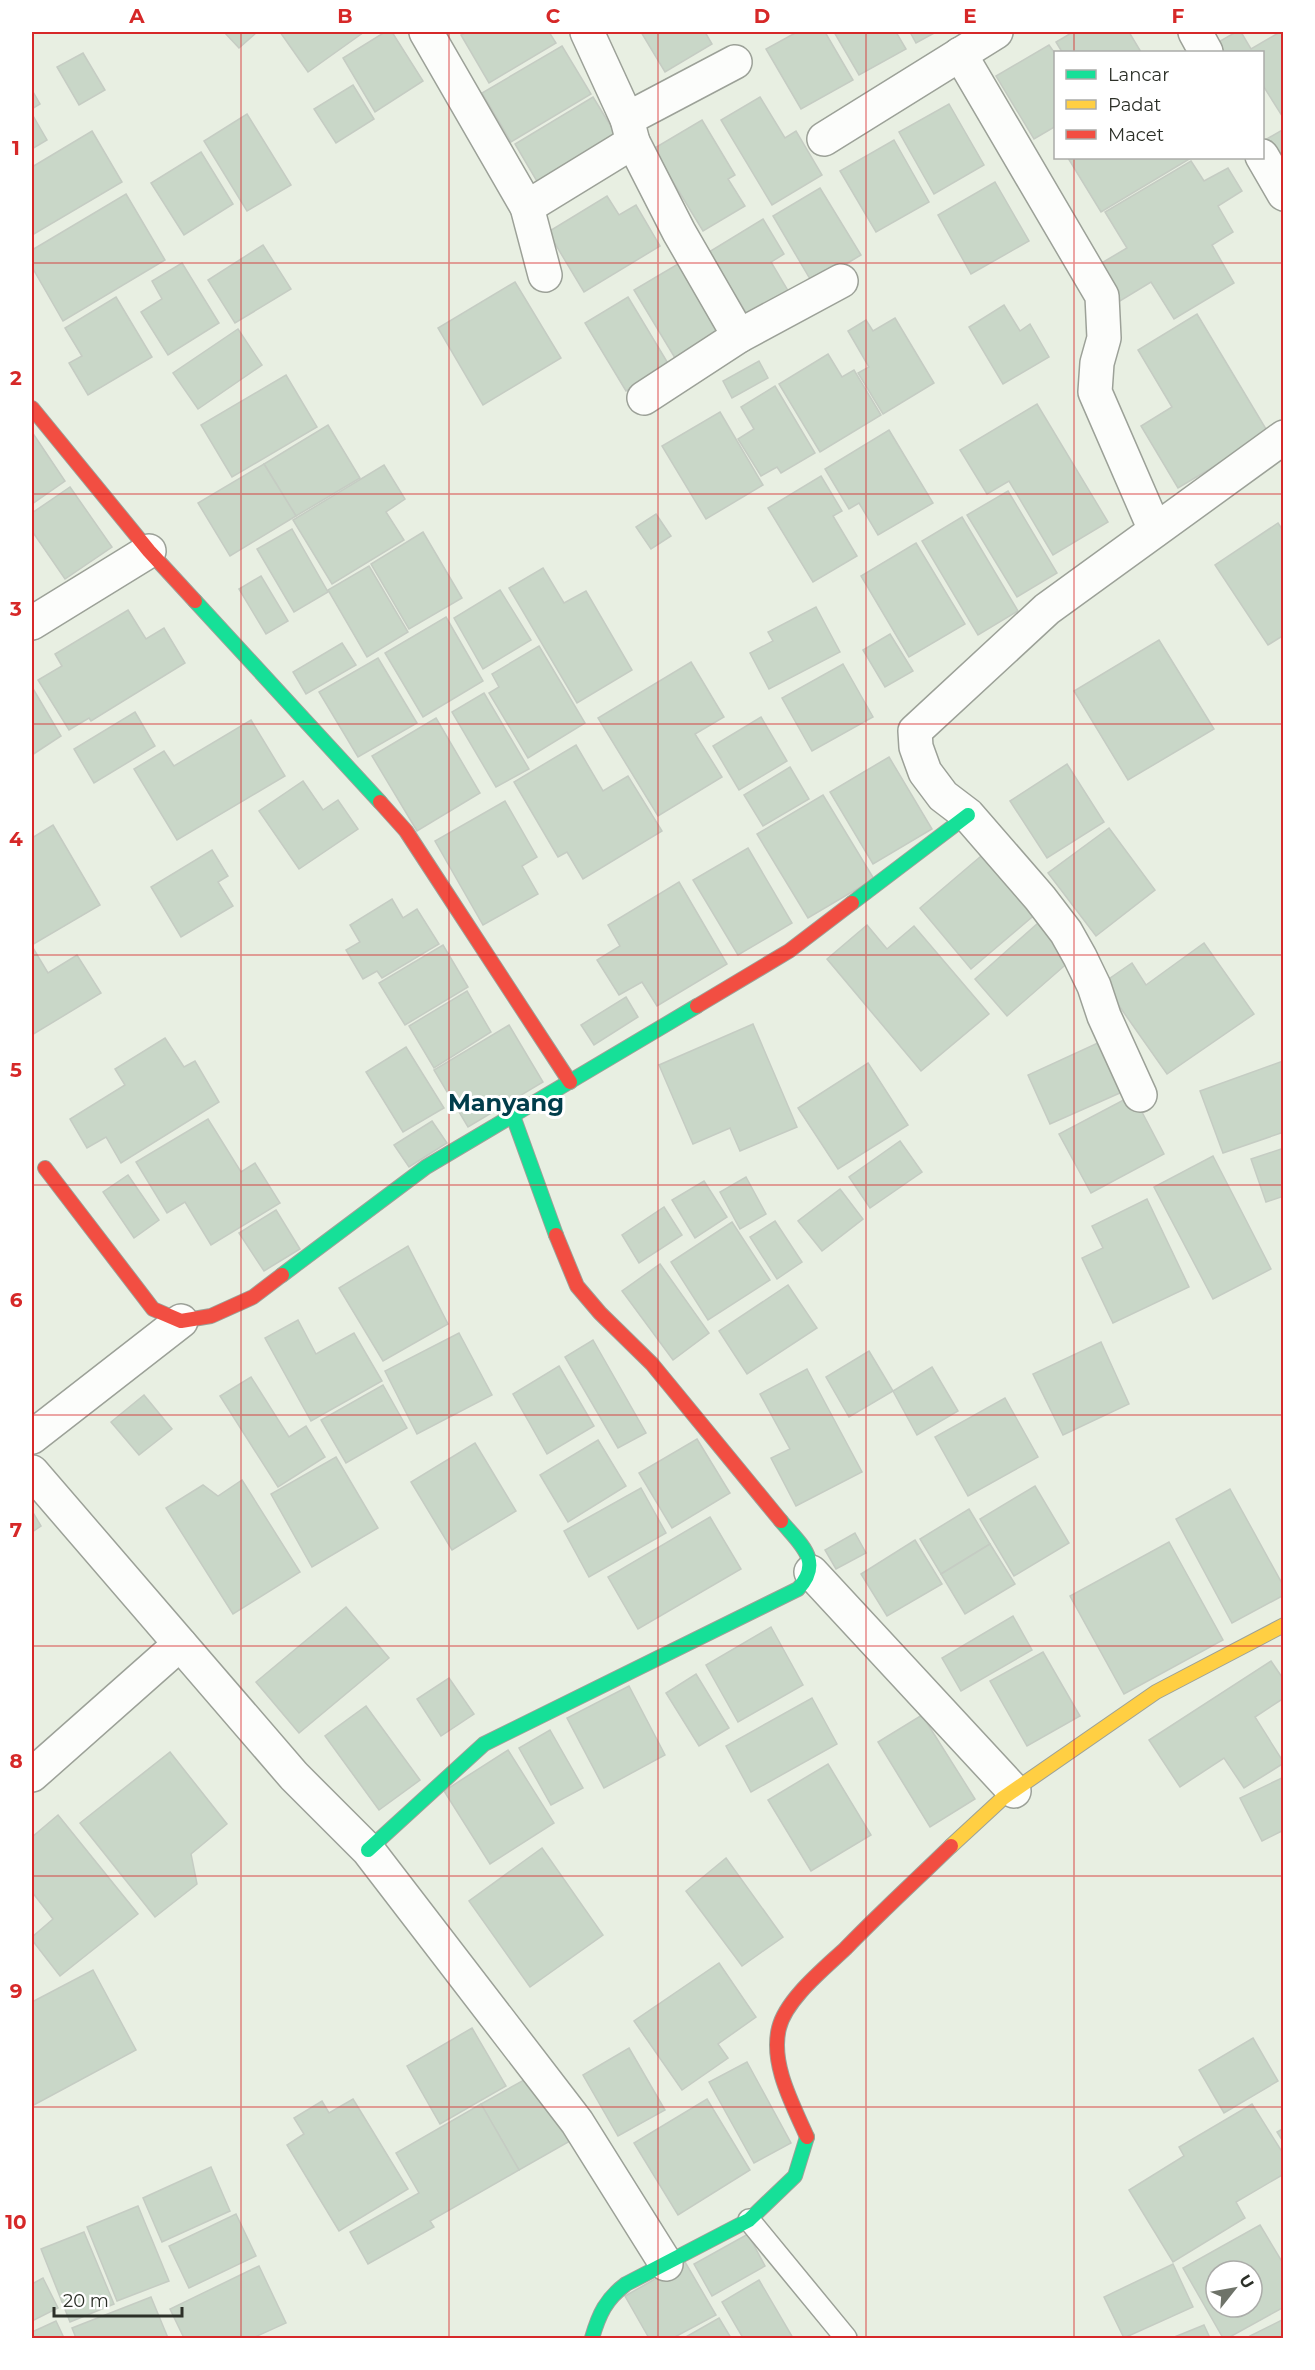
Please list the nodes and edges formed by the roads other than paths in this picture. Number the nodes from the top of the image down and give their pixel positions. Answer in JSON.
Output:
{"nodes":[{"id":1,"x":426,"y":32,"type":"edge"},
{"id":2,"x":587,"y":32,"type":"edge"},
{"id":3,"x":996,"y":32,"type":"edge"},
{"id":4,"x":1195,"y":32,"type":"edge"},
{"id":5,"x":1205,"y":51,"type":"edge"},
{"id":6,"x":960,"y":54,"type":"junction"},
{"id":7,"x":735,"y":62,"type":"dead end"},
{"id":8,"x":630,"y":130,"type":"junction"},
{"id":9,"x":824,"y":139,"type":"dead end"},
{"id":10,"x":1264,"y":158,"type":"edge"},
{"id":11,"x":1284,"y":195,"type":"edge"},
{"id":12,"x":527,"y":207,"type":"junction"},
{"id":13,"x":545,"y":275,"type":"dead end"},
{"id":14,"x":841,"y":281,"type":"dead end"},
{"id":15,"x":738,"y":336,"type":"junction"},
{"id":16,"x":644,"y":398,"type":"dead end"},
{"id":17,"x":32,"y":408,"type":"edge"},
{"id":18,"x":1284,"y":437,"type":"edge"},
{"id":19,"x":1155,"y":530,"type":"junction"},
{"id":20,"x":149,"y":551,"type":"junction"},
{"id":21,"x":32,"y":623,"type":"edge"},
{"id":22,"x":968,"y":815,"type":"junction"},
{"id":23,"x":570,"y":1082,"type":"junction"},
{"id":24,"x":1140,"y":1095,"type":"dead end"},
{"id":25,"x":513,"y":1116,"type":"junction"},
{"id":26,"x":45,"y":1168,"type":"dead end"},
{"id":27,"x":181,"y":1321,"type":"junction"},
{"id":28,"x":32,"y":1437,"type":"edge"},
{"id":29,"x":32,"y":1472,"type":"edge"},
{"id":30,"x":811,"y":1572,"type":"junction"},
{"id":31,"x":1284,"y":1625,"type":"edge"},
{"id":32,"x":180,"y":1644,"type":"junction"},
{"id":33,"x":32,"y":1775,"type":"edge"},
{"id":34,"x":1014,"y":1791,"type":"junction"},
{"id":35,"x":368,"y":1850,"type":"junction"},
{"id":36,"x":749,"y":2220,"type":"junction"},
{"id":37,"x":666,"y":2264,"type":"junction"},
{"id":38,"x":592,"y":2338,"type":"edge"},
{"id":39,"x":846,"y":2338,"type":"edge"}],
"edges":[{"from":1,"to":12,"type":"street"},
{"from":2,"to":8,"type":"street"},
{"from":3,"to":6,"type":"street"},
{"from":4,"to":5,"type":"street"},
{"from":6,"to":9,"type":"street"},
{"from":6,"to":19,"type":"street"},
{"from":7,"to":8,"type":"street"},
{"from":8,"to":12,"type":"street"},
{"from":8,"to":15,"type":"street"},
{"from":10,"to":11,"type":"street"},
{"from":12,"to":13,"type":"street"},
{"from":14,"to":15,"type":"street"},
{"from":15,"to":16,"type":"street"},
{"from":17,"to":20,"type":"street"},
{"from":18,"to":19,"type":"street"},
{"from":19,"to":22,"type":"street"},
{"from":20,"to":21,"type":"street"},
{"from":20,"to":23,"type":"street"},
{"from":22,"to":23,"type":"street"},
{"from":22,"to":24,"type":"street"},
{"from":23,"to":25,"type":"street"},
{"from":25,"to":27,"type":"street"},
{"from":25,"to":30,"type":"street"},
{"from":26,"to":27,"type":"street"},
{"from":27,"to":28,"type":"street"},
{"from":29,"to":32,"type":"street"},
{"from":30,"to":34,"type":"street"},
{"from":30,"to":35,"type":"street"},
{"from":31,"to":34,"type":"street"},
{"from":32,"to":33,"type":"street"},
{"from":32,"to":35,"type":"street"},
{"from":34,"to":36,"type":"street"},
{"from":35,"to":37,"type":"street"},
{"from":36,"to":37,"type":"street"},
{"from":36,"to":39,"type":"lane"},
{"from":37,"to":38,"type":"street"}]}
